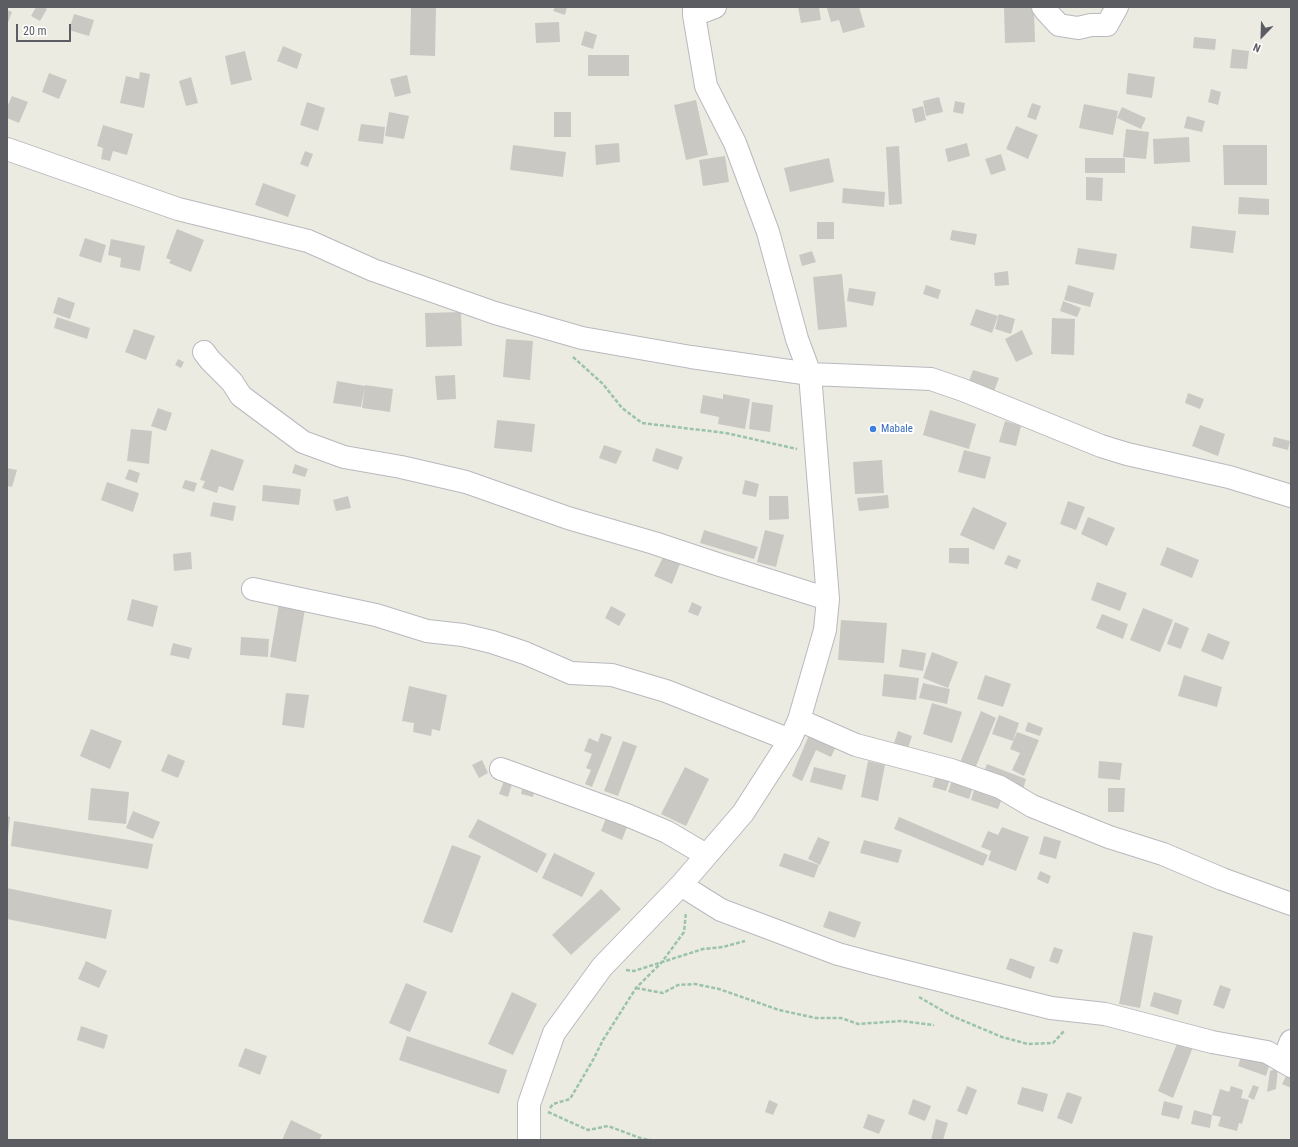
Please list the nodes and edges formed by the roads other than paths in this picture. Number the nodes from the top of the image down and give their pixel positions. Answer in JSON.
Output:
{"nodes":[{"id":1,"x":715,"y":7,"type":"edge"},
{"id":2,"x":1043,"y":7,"type":"edge"},
{"id":3,"x":1117,"y":7,"type":"edge"},
{"id":4,"x":694,"y":11,"type":"edge"},
{"id":5,"x":7,"y":149,"type":"edge"},
{"id":6,"x":204,"y":352,"type":"dead end"},
{"id":7,"x":810,"y":374,"type":"junction"},
{"id":8,"x":1291,"y":496,"type":"edge"},
{"id":9,"x":253,"y":589,"type":"dead end"},
{"id":10,"x":828,"y":599,"type":"junction"},
{"id":11,"x":798,"y":720,"type":"junction"},
{"id":12,"x":790,"y":740,"type":"junction"},
{"id":13,"x":501,"y":768,"type":"dead end"},
{"id":14,"x":706,"y":855,"type":"junction"},
{"id":15,"x":681,"y":885,"type":"junction"},
{"id":16,"x":1291,"y":904,"type":"edge"},
{"id":17,"x":1291,"y":1041,"type":"edge"},
{"id":18,"x":1287,"y":1063,"type":"edge"},
{"id":19,"x":529,"y":1140,"type":"edge"}],
"edges":[{"from":1,"to":4,"type":"street"},
{"from":2,"to":3,"type":"street"},
{"from":4,"to":7,"type":"street"},
{"from":5,"to":7,"type":"street"},
{"from":6,"to":10,"type":"street"},
{"from":7,"to":8,"type":"street"},
{"from":7,"to":10,"type":"street"},
{"from":9,"to":12,"type":"street"},
{"from":10,"to":11,"type":"street"},
{"from":11,"to":12,"type":"street"},
{"from":11,"to":16,"type":"street"},
{"from":12,"to":14,"type":"street"},
{"from":13,"to":14,"type":"street"},
{"from":14,"to":15,"type":"street"},
{"from":15,"to":18,"type":"street"},
{"from":15,"to":19,"type":"street"},
{"from":17,"to":18,"type":"street"}]}
